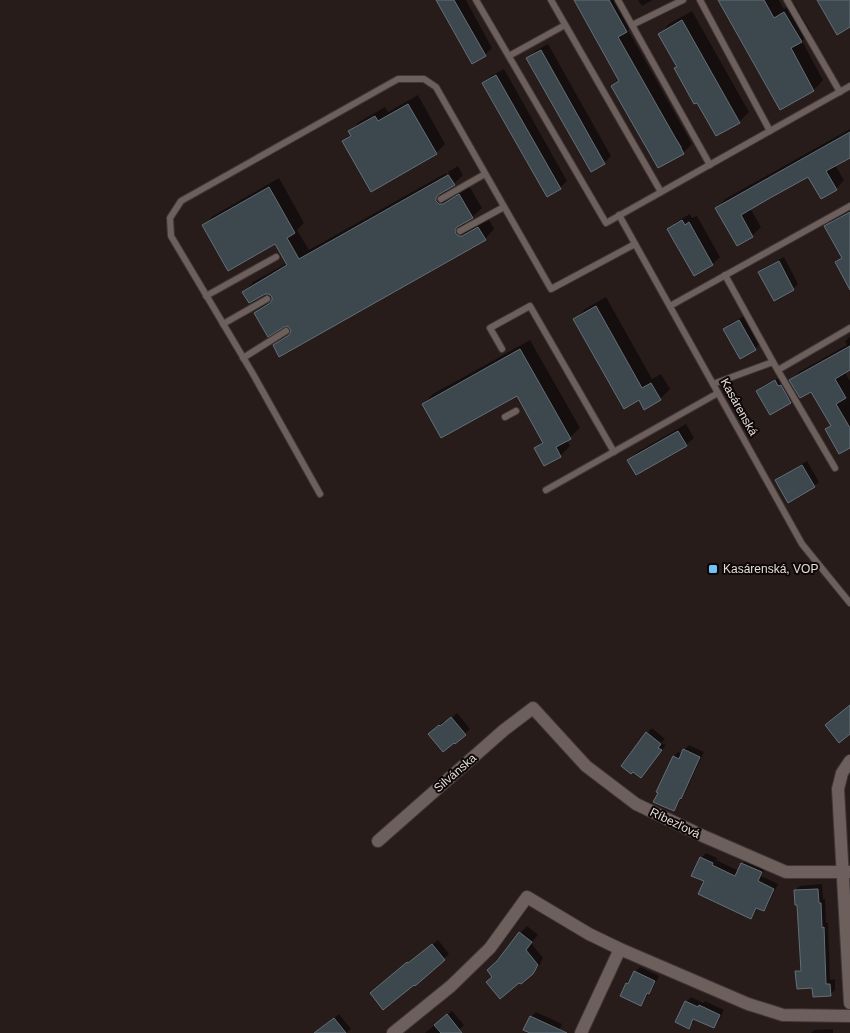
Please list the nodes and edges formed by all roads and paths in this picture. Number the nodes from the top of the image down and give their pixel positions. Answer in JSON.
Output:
{"nodes":[{"id":1,"x":476,"y":0,"type":"edge"},
{"id":2,"x":551,"y":0,"type":"edge"},
{"id":3,"x":618,"y":0,"type":"edge"},
{"id":4,"x":683,"y":0,"type":"edge"},
{"id":5,"x":700,"y":0,"type":"edge"},
{"id":6,"x":787,"y":0,"type":"edge"},
{"id":7,"x":565,"y":25,"type":"junction"},
{"id":8,"x":632,"y":25,"type":"junction"},
{"id":9,"x":509,"y":56,"type":"junction"},
{"id":10,"x":850,"y":86,"type":"edge"},
{"id":11,"x":840,"y":92,"type":"junction"},
{"id":12,"x":770,"y":130,"type":"junction"},
{"id":13,"x":710,"y":164,"type":"junction"},
{"id":14,"x":485,"y":174,"type":"junction"},
{"id":15,"x":661,"y":192,"type":"junction"},
{"id":16,"x":441,"y":199,"type":"dead end"},
{"id":17,"x":850,"y":206,"type":"edge"},
{"id":18,"x":504,"y":207,"type":"junction"},
{"id":19,"x":619,"y":215,"type":"junction"},
{"id":20,"x":460,"y":231,"type":"dead end"},
{"id":21,"x":636,"y":244,"type":"junction"},
{"id":22,"x":276,"y":257,"type":"dead end"},
{"id":23,"x":725,"y":275,"type":"junction"},
{"id":24,"x":206,"y":296,"type":"junction"},
{"id":25,"x":267,"y":298,"type":"dead end"},
{"id":26,"x":670,"y":306,"type":"junction"},
{"id":27,"x":223,"y":324,"type":"junction"},
{"id":28,"x":850,"y":328,"type":"edge"},
{"id":29,"x":286,"y":331,"type":"dead end"},
{"id":30,"x":502,"y":349,"type":"dead end"},
{"id":31,"x":243,"y":358,"type":"junction"},
{"id":32,"x":773,"y":362,"type":"junction"},
{"id":33,"x":778,"y":370,"type":"junction"},
{"id":34,"x":713,"y":384,"type":"junction"},
{"id":35,"x":718,"y":393,"type":"junction"},
{"id":36,"x":516,"y":411,"type":"dead end"},
{"id":37,"x":505,"y":417,"type":"dead end"},
{"id":38,"x":614,"y":452,"type":"junction"},
{"id":39,"x":835,"y":468,"type":"dead end"},
{"id":40,"x":546,"y":490,"type":"dead end"},
{"id":41,"x":320,"y":494,"type":"dead end"},
{"id":42,"x":850,"y":603,"type":"edge"},
{"id":43,"x":534,"y":708,"type":"joint"},
{"id":44,"x":850,"y":761,"type":"edge"},
{"id":45,"x":378,"y":841,"type":"dead end"},
{"id":46,"x":846,"y":872,"type":"edge"},
{"id":47,"x":620,"y":950,"type":"junction"},
{"id":48,"x":850,"y":1003,"type":"edge"},
{"id":49,"x":850,"y":1016,"type":"edge"},
{"id":50,"x":393,"y":1033,"type":"edge"},
{"id":51,"x":581,"y":1033,"type":"edge"}],
"edges":[{"from":1,"to":9,"type":"lane"},
{"from":2,"to":7,"type":"lane"},
{"from":3,"to":8,"type":"lane"},
{"from":4,"to":8,"type":"lane"},
{"from":5,"to":12,"type":"lane"},
{"from":6,"to":11,"type":"lane"},
{"from":7,"to":9,"type":"lane"},
{"from":7,"to":15,"type":"lane"},
{"from":8,"to":13,"type":"lane"},
{"from":9,"to":19,"type":"lane"},
{"from":10,"to":11,"type":"lane"},
{"from":11,"to":12,"type":"lane"},
{"from":12,"to":13,"type":"lane"},
{"from":13,"to":15,"type":"lane"},
{"from":14,"to":16,"type":"lane"},
{"from":14,"to":18,"type":"lane"},
{"from":14,"to":24,"type":"lane"},
{"from":15,"to":19,"type":"lane"},
{"from":17,"to":23,"type":"lane"},
{"from":18,"to":20,"type":"lane"},
{"from":18,"to":21,"type":"lane"},
{"from":19,"to":21,"type":"lane","name":"Kasárenská"},
{"from":21,"to":26,"type":"lane","name":"Kasárenská"},
{"from":22,"to":24,"type":"lane"},
{"from":23,"to":26,"type":"lane"},
{"from":23,"to":32,"type":"lane"},
{"from":24,"to":27,"type":"lane"},
{"from":25,"to":27,"type":"lane"},
{"from":26,"to":34,"type":"lane","name":"Kasárenská"},
{"from":27,"to":31,"type":"lane"},
{"from":28,"to":33,"type":"lane"},
{"from":29,"to":31,"type":"lane"},
{"from":30,"to":38,"type":"lane"},
{"from":31,"to":41,"type":"lane"},
{"from":32,"to":33,"type":"lane"},
{"from":32,"to":34,"type":"lane"},
{"from":33,"to":39,"type":"lane"},
{"from":34,"to":35,"type":"lane","name":"Kasárenská"},
{"from":35,"to":38,"type":"lane"},
{"from":35,"to":42,"type":"lane","name":"Kasárenská"},
{"from":36,"to":37,"type":"lane"},
{"from":38,"to":40,"type":"lane"},
{"from":43,"to":45,"type":"street","name":"Silvánska"},
{"from":43,"to":46,"type":"street","name":"Ríbezľová"},
{"from":44,"to":46,"type":"street"},
{"from":46,"to":48,"type":"street"},
{"from":47,"to":49,"type":"street"},
{"from":47,"to":50,"type":"street"},
{"from":47,"to":51,"type":"street"}]}
